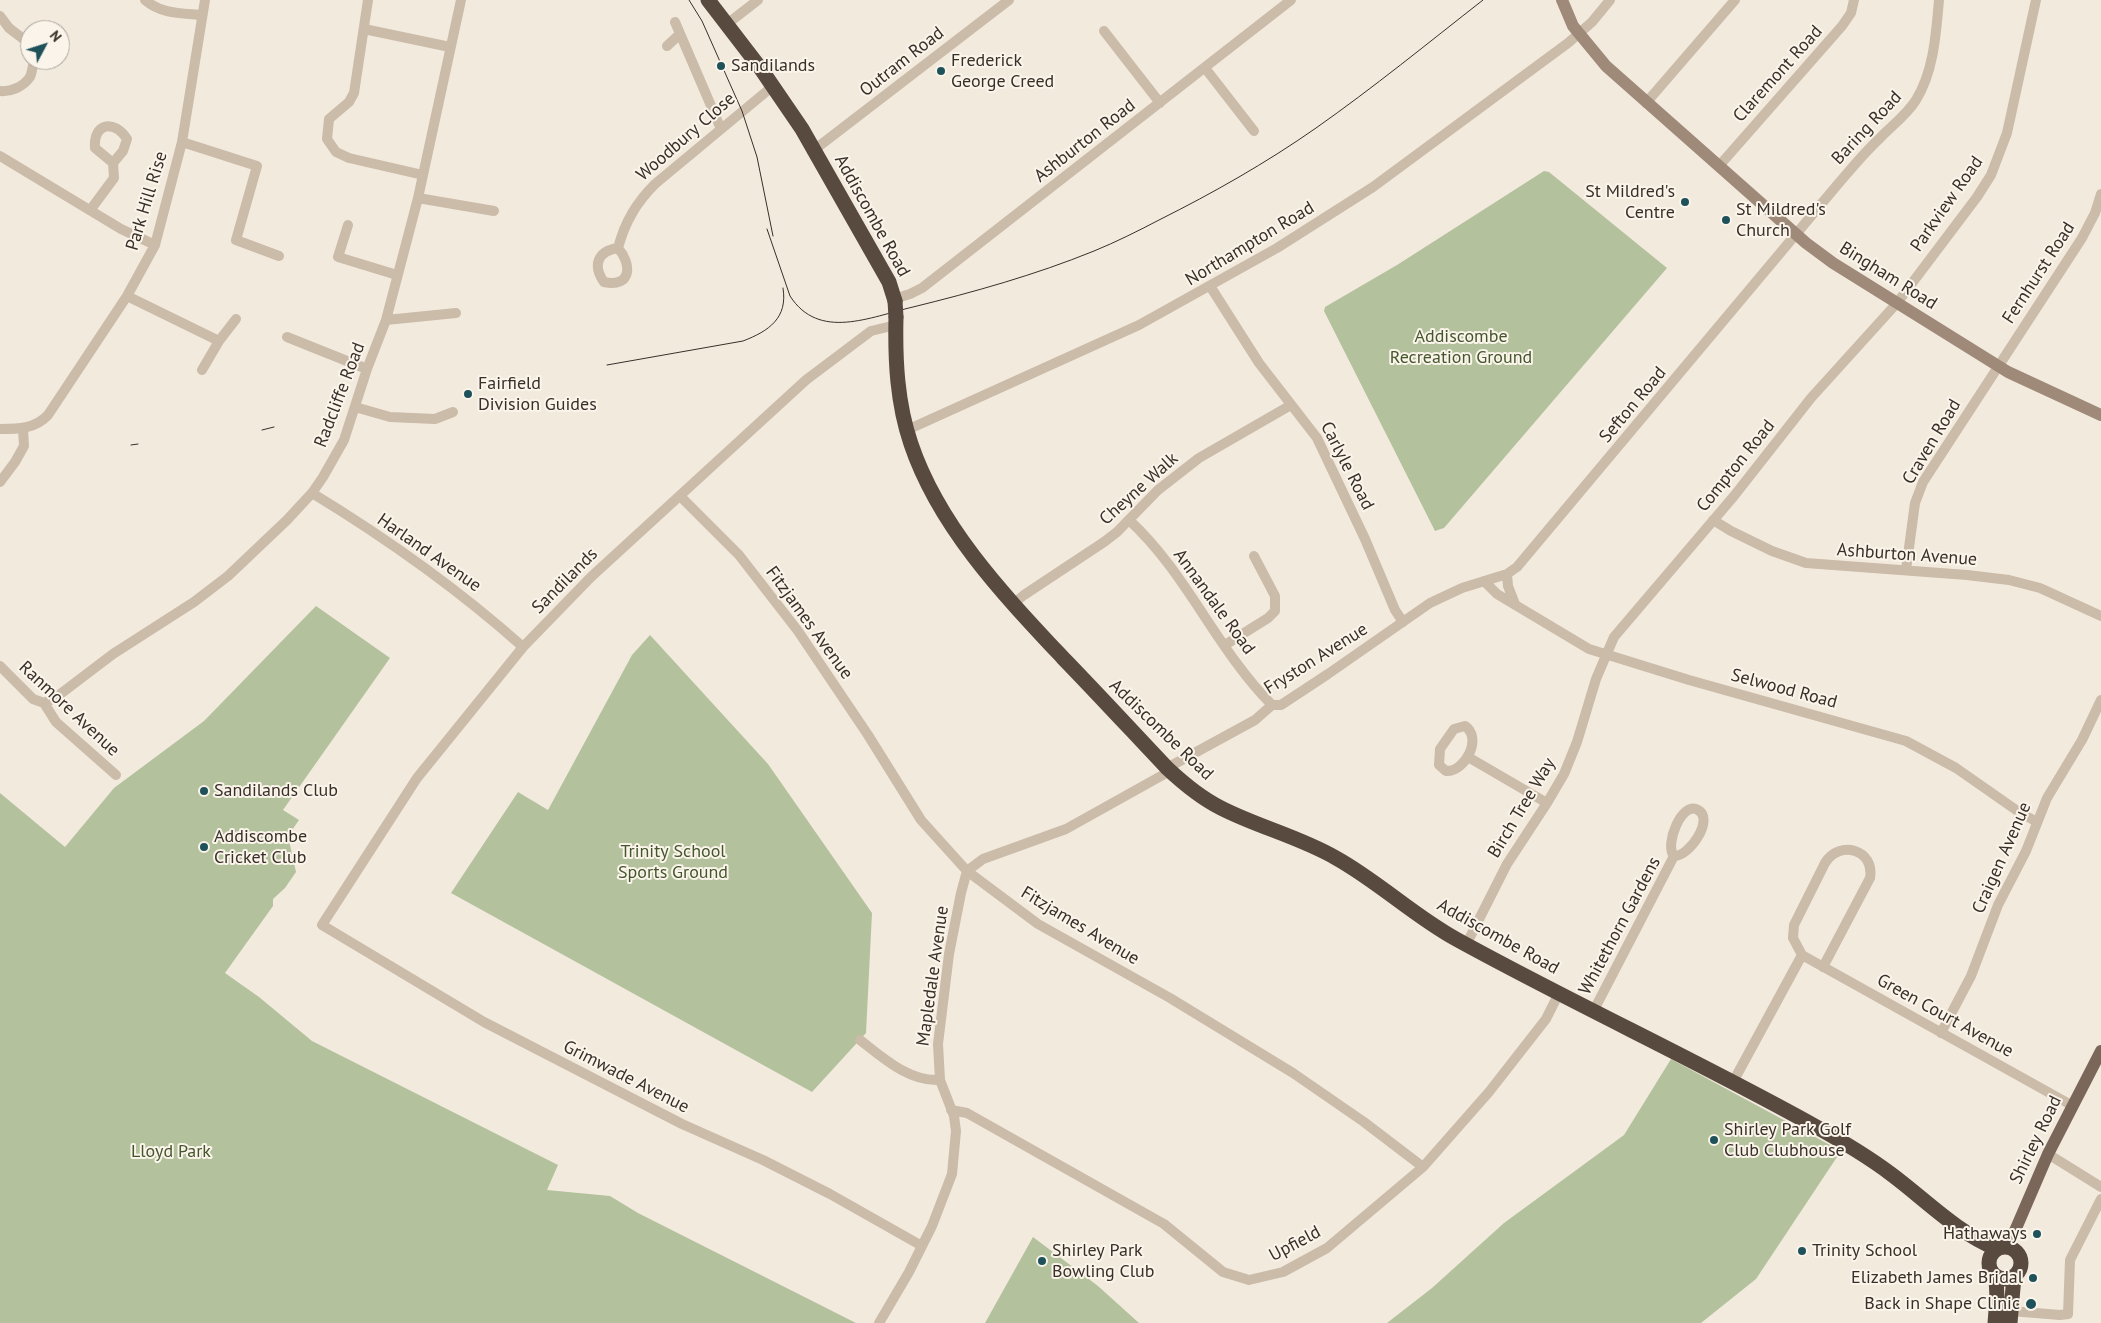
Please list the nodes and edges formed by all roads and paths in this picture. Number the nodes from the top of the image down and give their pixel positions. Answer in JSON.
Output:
{"nodes":[{"id":1,"x":145,"y":0,"type":"edge"},
{"id":2,"x":205,"y":0,"type":"edge"},
{"id":3,"x":368,"y":0,"type":"edge"},
{"id":4,"x":462,"y":0,"type":"edge"},
{"id":5,"x":708,"y":0,"type":"edge"},
{"id":6,"x":758,"y":0,"type":"edge"},
{"id":7,"x":1009,"y":0,"type":"edge"},
{"id":8,"x":1291,"y":0,"type":"edge"},
{"id":9,"x":1562,"y":0,"type":"edge"},
{"id":10,"x":1610,"y":0,"type":"edge"},
{"id":11,"x":1736,"y":0,"type":"edge"},
{"id":12,"x":1854,"y":0,"type":"edge"},
{"id":13,"x":1939,"y":0,"type":"edge"},
{"id":14,"x":2036,"y":0,"type":"edge"},
{"id":15,"x":202,"y":15,"type":"junction"},
{"id":16,"x":0,"y":16,"type":"edge"},
{"id":17,"x":675,"y":22,"type":"dead end"},
{"id":18,"x":727,"y":24,"type":"junction"},
{"id":19,"x":364,"y":29,"type":"junction"},
{"id":20,"x":1104,"y":31,"type":"dead end"},
{"id":21,"x":680,"y":34,"type":"junction"},
{"id":22,"x":1579,"y":34,"type":"junction"},
{"id":23,"x":20,"y":36,"type":"edge"},
{"id":24,"x":450,"y":46,"type":"junction"},
{"id":25,"x":666,"y":46,"type":"dead end"},
{"id":26,"x":1205,"y":68,"type":"junction"},
{"id":27,"x":32,"y":70,"type":"edge"},
{"id":28,"x":773,"y":86,"type":"junction"},
{"id":29,"x":0,"y":91,"type":"edge"},
{"id":30,"x":1160,"y":103,"type":"junction"},
{"id":31,"x":1646,"y":103,"type":"junction"},
{"id":32,"x":721,"y":128,"type":"junction"},
{"id":33,"x":1254,"y":130,"type":"dead end"},
{"id":34,"x":182,"y":142,"type":"junction"},
{"id":35,"x":814,"y":150,"type":"junction"},
{"id":36,"x":0,"y":156,"type":"edge"},
{"id":37,"x":113,"y":163,"type":"dead end"},
{"id":38,"x":1718,"y":166,"type":"junction"},
{"id":39,"x":423,"y":174,"type":"junction"},
{"id":40,"x":2101,"y":194,"type":"edge"},
{"id":41,"x":418,"y":198,"type":"junction"},
{"id":42,"x":91,"y":210,"type":"junction"},
{"id":43,"x":494,"y":211,"type":"dead end"},
{"id":44,"x":348,"y":225,"type":"dead end"},
{"id":45,"x":1796,"y":236,"type":"junction"},
{"id":46,"x":155,"y":245,"type":"junction"},
{"id":47,"x":618,"y":248,"type":"dead end"},
{"id":48,"x":279,"y":256,"type":"dead end"},
{"id":49,"x":397,"y":275,"type":"junction"},
{"id":50,"x":1210,"y":286,"type":"junction"},
{"id":51,"x":127,"y":296,"type":"junction"},
{"id":52,"x":895,"y":300,"type":"junction"},
{"id":53,"x":1897,"y":303,"type":"junction"},
{"id":54,"x":456,"y":313,"type":"dead end"},
{"id":55,"x":236,"y":319,"type":"dead end"},
{"id":56,"x":386,"y":320,"type":"junction"},
{"id":57,"x":896,"y":321,"type":"junction"},
{"id":58,"x":287,"y":337,"type":"dead end"},
{"id":59,"x":219,"y":342,"type":"junction"},
{"id":60,"x":1998,"y":366,"type":"junction"},
{"id":61,"x":366,"y":369,"type":"junction"},
{"id":62,"x":202,"y":370,"type":"dead end"},
{"id":63,"x":1291,"y":405,"type":"junction"},
{"id":64,"x":355,"y":406,"type":"junction"},
{"id":65,"x":453,"y":412,"type":"dead end"},
{"id":66,"x":2101,"y":415,"type":"edge"},
{"id":67,"x":22,"y":429,"type":"junction"},
{"id":68,"x":0,"y":430,"type":"edge"},
{"id":69,"x":907,"y":430,"type":"junction"},
{"id":70,"x":0,"y":482,"type":"edge"},
{"id":71,"x":312,"y":493,"type":"junction"},
{"id":72,"x":680,"y":496,"type":"junction"},
{"id":73,"x":1129,"y":520,"type":"junction"},
{"id":74,"x":1713,"y":520,"type":"junction"},
{"id":75,"x":1254,"y":556,"type":"dead end"},
{"id":76,"x":1906,"y":570,"type":"junction"},
{"id":77,"x":1507,"y":574,"type":"junction"},
{"id":78,"x":1484,"y":582,"type":"junction"},
{"id":79,"x":1013,"y":604,"type":"junction"},
{"id":80,"x":1516,"y":604,"type":"junction"},
{"id":81,"x":2101,"y":616,"type":"edge"},
{"id":82,"x":1403,"y":622,"type":"junction"},
{"id":83,"x":1225,"y":645,"type":"junction"},
{"id":84,"x":523,"y":647,"type":"junction"},
{"id":85,"x":1605,"y":655,"type":"junction"},
{"id":86,"x":0,"y":666,"type":"edge"},
{"id":87,"x":2101,"y":700,"type":"edge"},
{"id":88,"x":44,"y":703,"type":"junction"},
{"id":89,"x":1272,"y":705,"type":"junction"},
{"id":90,"x":1468,"y":757,"type":"dead end"},
{"id":91,"x":1168,"y":769,"type":"junction"},
{"id":92,"x":116,"y":775,"type":"dead end"},
{"id":93,"x":1547,"y":803,"type":"junction"},
{"id":94,"x":2037,"y":822,"type":"junction"},
{"id":95,"x":1674,"y":856,"type":"junction"},
{"id":96,"x":967,"y":871,"type":"junction"},
{"id":97,"x":322,"y":925,"type":"joint"},
{"id":98,"x":1466,"y":944,"type":"junction"},
{"id":99,"x":1802,"y":955,"type":"junction"},
{"id":100,"x":1823,"y":967,"type":"junction"},
{"id":101,"x":1559,"y":993,"type":"junction"},
{"id":102,"x":1594,"y":1010,"type":"junction"},
{"id":103,"x":1940,"y":1033,"type":"junction"},
{"id":104,"x":860,"y":1040,"type":"dead end"},
{"id":105,"x":2101,"y":1051,"type":"edge"},
{"id":106,"x":940,"y":1080,"type":"junction"},
{"id":107,"x":1733,"y":1082,"type":"junction"},
{"id":108,"x":2073,"y":1106,"type":"junction"},
{"id":109,"x":951,"y":1110,"type":"junction"},
{"id":110,"x":2048,"y":1154,"type":"junction"},
{"id":111,"x":1424,"y":1167,"type":"junction"},
{"id":112,"x":2101,"y":1187,"type":"edge"},
{"id":113,"x":2101,"y":1199,"type":"edge"},
{"id":114,"x":1953,"y":1225,"type":"junction"},
{"id":115,"x":922,"y":1246,"type":"junction"},
{"id":116,"x":2003,"y":1248,"type":"junction"},
{"id":117,"x":1993,"y":1272,"type":"junction"},
{"id":118,"x":2014,"y":1276,"type":"junction"},
{"id":119,"x":2010,"y":1317,"type":"edge"},
{"id":120,"x":879,"y":1323,"type":"edge"},
{"id":121,"x":1995,"y":1323,"type":"edge"}],
"edges":[{"from":1,"to":15,"type":"street"},
{"from":2,"to":15,"type":"street","name":"Park Hill Rise"},
{"from":3,"to":19,"type":"street"},
{"from":4,"to":24,"type":"street","name":"Radcliffe Road"},
{"from":5,"to":18,"type":"highway","name":"Addiscombe Road"},
{"from":6,"to":18,"type":"street"},
{"from":7,"to":35,"type":"street","name":"Outram Road"},
{"from":8,"to":26,"type":"street","name":"Ashburton Road"},
{"from":9,"to":22,"type":"street","name":"Bingham Road"},
{"from":10,"to":22,"type":"street","name":"Northampton Road"},
{"from":11,"to":31,"type":"street"},
{"from":12,"to":38,"type":"street","name":"Claremont Road"},
{"from":13,"to":45,"type":"street","name":"Baring Road"},
{"from":14,"to":53,"type":"street","name":"Parkview Road"},
{"from":15,"to":34,"type":"street","name":"Park Hill Rise"},
{"from":16,"to":23,"type":"street"},
{"from":17,"to":21,"type":"street"},
{"from":18,"to":28,"type":"highway","name":"Addiscombe Road"},
{"from":19,"to":24,"type":"street"},
{"from":19,"to":39,"type":"street"},
{"from":20,"to":30,"type":"street"},
{"from":21,"to":25,"type":"street"},
{"from":21,"to":32,"type":"street"},
{"from":22,"to":31,"type":"street","name":"Bingham Road"},
{"from":22,"to":50,"type":"street","name":"Northampton Road"},
{"from":24,"to":39,"type":"street","name":"Radcliffe Road"},
{"from":26,"to":30,"type":"street","name":"Ashburton Road"},
{"from":26,"to":33,"type":"street"},
{"from":27,"to":29,"type":"street"},
{"from":28,"to":32,"type":"street","name":"Woodbury Close"},
{"from":28,"to":35,"type":"highway","name":"Addiscombe Road"},
{"from":30,"to":52,"type":"street","name":"Ashburton Road"},
{"from":31,"to":38,"type":"street","name":"Bingham Road"},
{"from":32,"to":47,"type":"street","name":"Woodbury Close"},
{"from":34,"to":46,"type":"street","name":"Park Hill Rise"},
{"from":34,"to":48,"type":"street"},
{"from":35,"to":52,"type":"highway","name":"Addiscombe Road"},
{"from":36,"to":42,"type":"street"},
{"from":37,"to":42,"type":"street"},
{"from":38,"to":45,"type":"street","name":"Bingham Road"},
{"from":39,"to":41,"type":"street","name":"Radcliffe Road"},
{"from":40,"to":60,"type":"street","name":"Fernhurst Road"},
{"from":41,"to":43,"type":"street"},
{"from":41,"to":49,"type":"street","name":"Radcliffe Road"},
{"from":42,"to":46,"type":"street"},
{"from":44,"to":49,"type":"street"},
{"from":45,"to":53,"type":"street","name":"Bingham Road"},
{"from":45,"to":77,"type":"street","name":"Sefton Road"},
{"from":46,"to":51,"type":"street","name":"Park Hill Rise"},
{"from":49,"to":56,"type":"street","name":"Radcliffe Road"},
{"from":50,"to":63,"type":"street","name":"Carlyle Road"},
{"from":50,"to":69,"type":"street","name":"Northampton Road"},
{"from":51,"to":59,"type":"street"},
{"from":51,"to":67,"type":"street","name":"Park Hill Rise"},
{"from":52,"to":57,"type":"highway","name":"Addiscombe Road","bridge":true},
{"from":53,"to":60,"type":"street","name":"Bingham Road"},
{"from":53,"to":74,"type":"street","name":"Compton Road"},
{"from":54,"to":56,"type":"street"},
{"from":55,"to":59,"type":"street"},
{"from":56,"to":61,"type":"street","name":"Radcliffe Road"},
{"from":57,"to":69,"type":"highway","name":"Addiscombe Road"},
{"from":57,"to":72,"type":"street","name":"Sandilands"},
{"from":58,"to":61,"type":"street"},
{"from":59,"to":62,"type":"street"},
{"from":60,"to":66,"type":"street","name":"Bingham Road"},
{"from":60,"to":76,"type":"street","name":"Craven Road"},
{"from":61,"to":64,"type":"street","name":"Radcliffe Road"},
{"from":63,"to":73,"type":"street","name":"Cheyne Walk"},
{"from":63,"to":82,"type":"street","name":"Carlyle Road"},
{"from":64,"to":65,"type":"street"},
{"from":64,"to":71,"type":"street","name":"Radcliffe Road"},
{"from":67,"to":68,"type":"street"},
{"from":67,"to":70,"type":"street"},
{"from":69,"to":79,"type":"highway","name":"Addiscombe Road"},
{"from":71,"to":84,"type":"street","name":"Harland Avenue"},
{"from":71,"to":88,"type":"street","name":"Radcliffe Road"},
{"from":72,"to":84,"type":"street","name":"Sandilands"},
{"from":72,"to":96,"type":"street","name":"Fitzjames Avenue"},
{"from":73,"to":79,"type":"street","name":"Cheyne Walk"},
{"from":73,"to":83,"type":"street","name":"Annandale Road"},
{"from":74,"to":76,"type":"street","name":"Ashburton Avenue"},
{"from":74,"to":85,"type":"street","name":"Compton Road"},
{"from":75,"to":83,"type":"street"},
{"from":76,"to":81,"type":"street","name":"Ashburton Avenue"},
{"from":77,"to":78,"type":"street","name":"Sefton Road"},
{"from":77,"to":80,"type":"street"},
{"from":78,"to":80,"type":"street","name":"Selwood Road"},
{"from":78,"to":82,"type":"street","name":"Fryston Avenue"},
{"from":79,"to":91,"type":"highway","name":"Addiscombe Road"},
{"from":80,"to":85,"type":"street","name":"Selwood Road"},
{"from":82,"to":89,"type":"street","name":"Fryston Avenue"},
{"from":83,"to":89,"type":"street","name":"Annandale Road"},
{"from":84,"to":97,"type":"street","name":"Sandilands"},
{"from":85,"to":93,"type":"street","name":"Birch Tree Way"},
{"from":85,"to":94,"type":"street","name":"Selwood Road"},
{"from":86,"to":88,"type":"street","name":"Ranmore Avenue"},
{"from":87,"to":94,"type":"street","name":"Craigen Avenue"},
{"from":88,"to":92,"type":"street","name":"Ranmore Avenue"},
{"from":89,"to":91,"type":"street","name":"Fryston Avenue"},
{"from":90,"to":93,"type":"street"},
{"from":91,"to":96,"type":"street"},
{"from":91,"to":98,"type":"highway","name":"Addiscombe Road"},
{"from":93,"to":98,"type":"street","name":"Birch Tree Way"},
{"from":94,"to":103,"type":"street","name":"Craigen Avenue"},
{"from":95,"to":95,"type":"street","name":"Whitethorn Gardens"},
{"from":95,"to":102,"type":"street","name":"Whitethorn Gardens"},
{"from":96,"to":106,"type":"street","name":"Mapledale Avenue"},
{"from":96,"to":111,"type":"street","name":"Fitzjames Avenue"},
{"from":97,"to":115,"type":"street","name":"Grimwade Avenue"},
{"from":98,"to":101,"type":"highway","name":"Addiscombe Road"},
{"from":99,"to":100,"type":"street","name":"Green Court Avenue"},
{"from":99,"to":100,"type":"street"},
{"from":99,"to":107,"type":"street"},
{"from":100,"to":103,"type":"street","name":"Green Court Avenue"},
{"from":101,"to":102,"type":"highway","name":"Addiscombe Road"},
{"from":101,"to":111,"type":"street","name":"Upfield"},
{"from":102,"to":107,"type":"highway","name":"Addiscombe Road"},
{"from":103,"to":108,"type":"street","name":"Green Court Avenue"},
{"from":104,"to":106,"type":"street"},
{"from":105,"to":108,"type":"main road","name":"Shirley Road"},
{"from":106,"to":109,"type":"street","name":"Mapledale Avenue"},
{"from":107,"to":114,"type":"highway","name":"Addiscombe Road"},
{"from":108,"to":110,"type":"main road","name":"Shirley Road"},
{"from":109,"to":111,"type":"street","name":"Upfield"},
{"from":109,"to":115,"type":"street","name":"Mapledale Avenue"},
{"from":110,"to":112,"type":"street"},
{"from":110,"to":116,"type":"main road","name":"Shirley Road"},
{"from":113,"to":119,"type":"street"},
{"from":114,"to":116,"type":"highway","name":"Addiscombe Road"},
{"from":114,"to":117,"type":"highway","name":"Addiscombe Road"},
{"from":115,"to":120,"type":"street","name":"Mapledale Avenue"},
{"from":116,"to":117,"type":"highway"},
{"from":116,"to":118,"type":"highway"},
{"from":117,"to":118,"type":"highway"},
{"from":117,"to":121,"type":"highway"},
{"from":118,"to":119,"type":"highway"}]}
